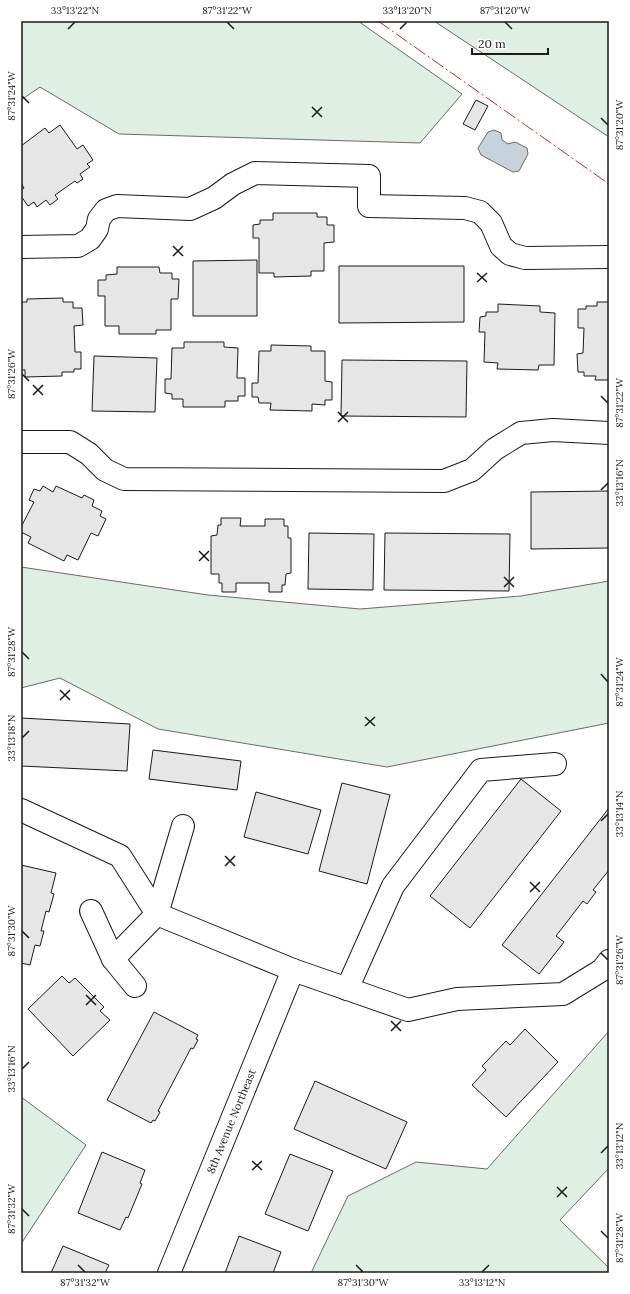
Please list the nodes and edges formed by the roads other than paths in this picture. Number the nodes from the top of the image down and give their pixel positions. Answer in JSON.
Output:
{"nodes":[{"id":1,"x":21,"y":247,"type":"edge"},
{"id":2,"x":609,"y":257,"type":"edge"},
{"id":3,"x":609,"y":433,"type":"edge"},
{"id":4,"x":21,"y":442,"type":"edge"},
{"id":5,"x":555,"y":764,"type":"dead end"},
{"id":6,"x":21,"y":810,"type":"edge"},
{"id":7,"x":183,"y":826,"type":"dead end"},
{"id":8,"x":92,"y":912,"type":"dead end"},
{"id":9,"x":157,"y":914,"type":"junction"},
{"id":10,"x":113,"y":959,"type":"junction"},
{"id":11,"x":609,"y":960,"type":"edge"},
{"id":12,"x":293,"y":970,"type":"junction"},
{"id":13,"x":136,"y":986,"type":"dead end"},
{"id":14,"x":347,"y":989,"type":"junction"},
{"id":15,"x":169,"y":1273,"type":"edge"}],
"edges":[{"from":1,"to":2,"type":"street"},
{"from":3,"to":4,"type":"street"},
{"from":5,"to":14,"type":"street"},
{"from":6,"to":9,"type":"street"},
{"from":7,"to":9,"type":"street"},
{"from":8,"to":10,"type":"street"},
{"from":9,"to":10,"type":"street"},
{"from":9,"to":12,"type":"street"},
{"from":10,"to":13,"type":"street"},
{"from":11,"to":14,"type":"street"},
{"from":12,"to":14,"type":"street"},
{"from":12,"to":15,"type":"street","name":"8th Avenue Northeast"}]}
